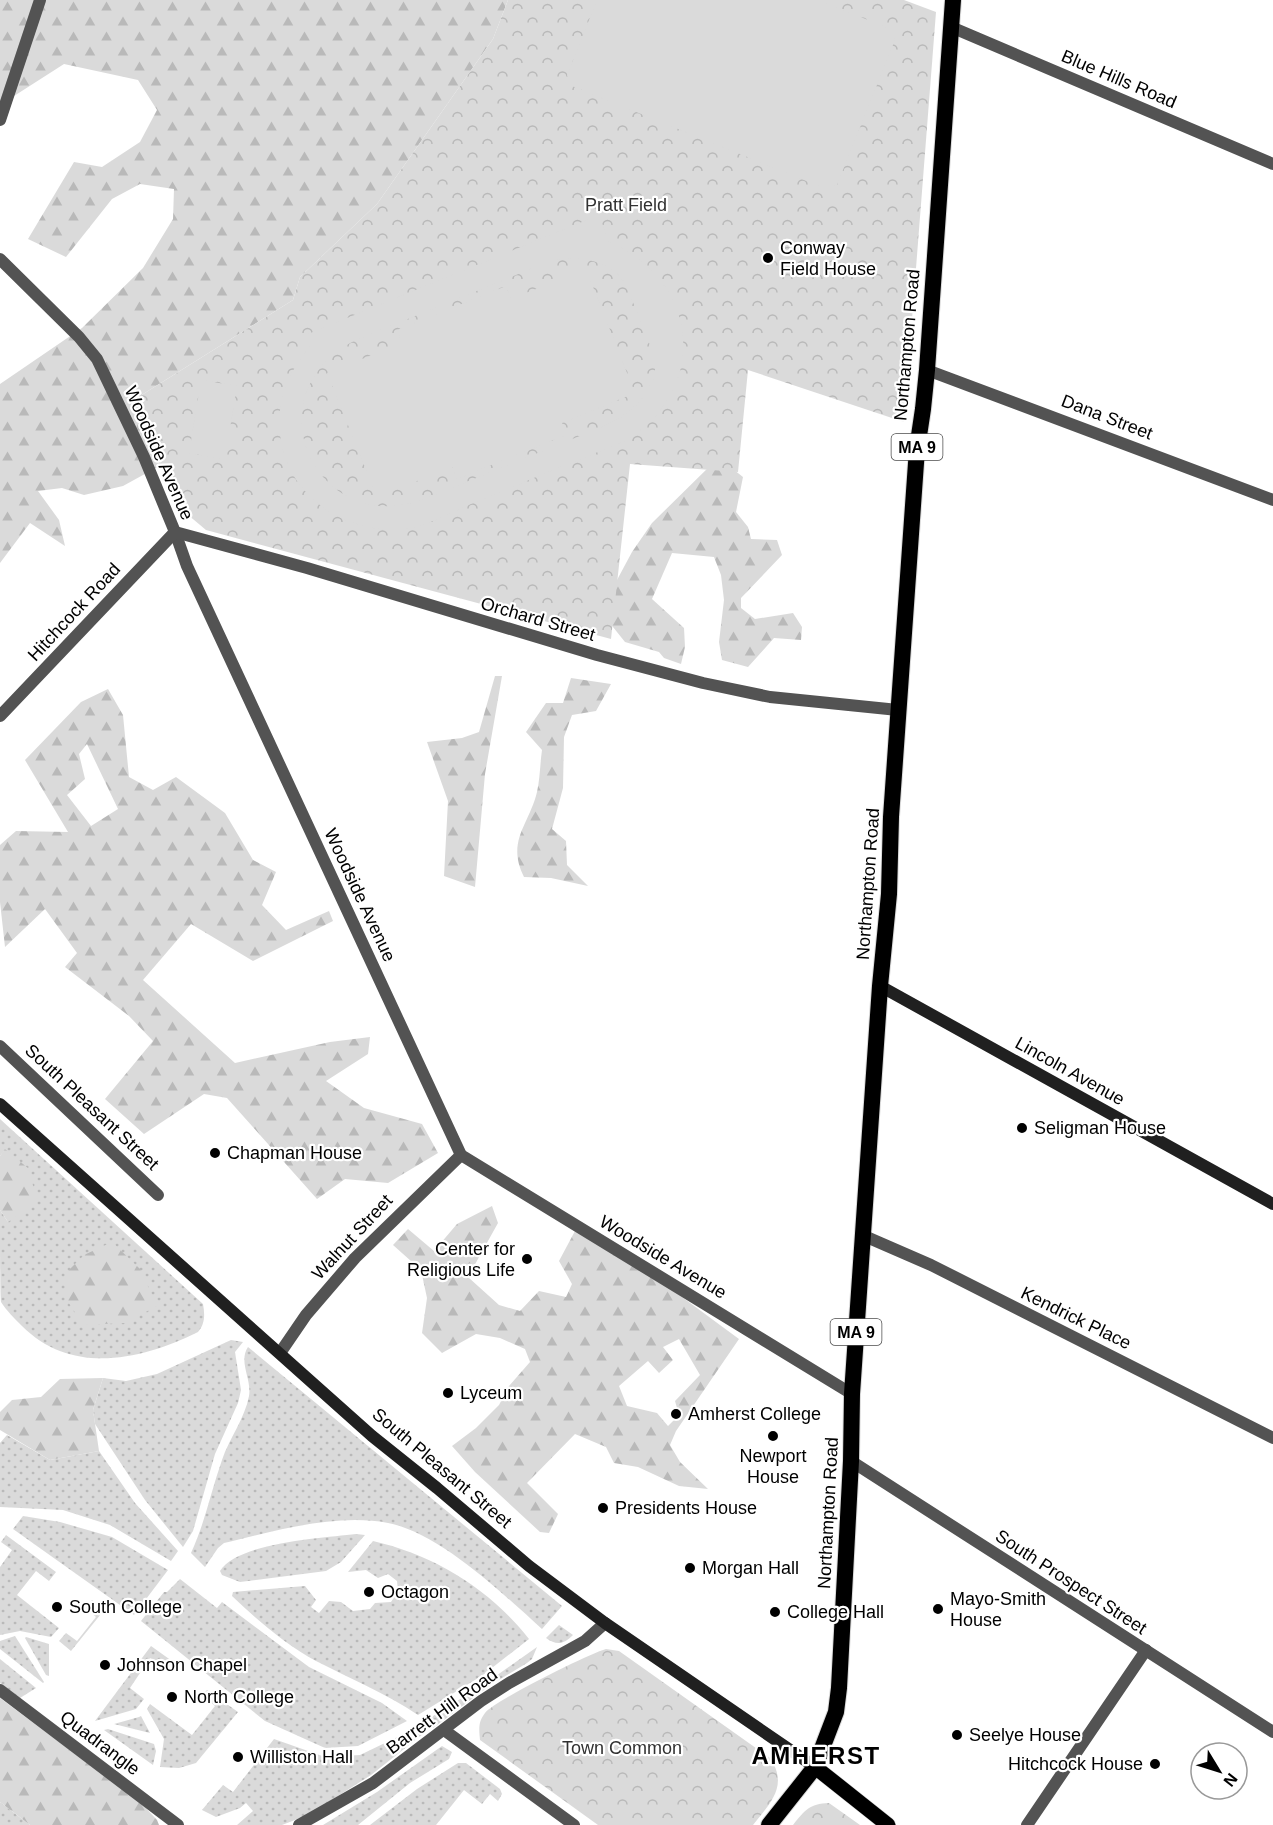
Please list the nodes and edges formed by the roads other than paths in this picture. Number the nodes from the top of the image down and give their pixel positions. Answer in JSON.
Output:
{"nodes":[{"id":1,"x":40,"y":0,"type":"edge"},
{"id":2,"x":953,"y":0,"type":"edge"},
{"id":3,"x":951,"y":27,"type":"junction"},
{"id":4,"x":0,"y":120,"type":"edge"},
{"id":5,"x":1273,"y":164,"type":"edge"},
{"id":6,"x":0,"y":259,"type":"edge"},
{"id":7,"x":927,"y":370,"type":"junction"},
{"id":8,"x":1273,"y":500,"type":"edge"},
{"id":9,"x":175,"y":532,"type":"junction"},
{"id":10,"x":898,"y":710,"type":"junction"},
{"id":11,"x":0,"y":716,"type":"edge"},
{"id":12,"x":880,"y":986,"type":"junction"},
{"id":13,"x":0,"y":1046,"type":"edge"},
{"id":14,"x":0,"y":1104,"type":"edge"},
{"id":15,"x":461,"y":1155,"type":"junction"},
{"id":16,"x":158,"y":1195,"type":"dead end"},
{"id":17,"x":1273,"y":1204,"type":"edge"},
{"id":18,"x":862,"y":1235,"type":"junction"},
{"id":19,"x":279,"y":1353,"type":"junction"},
{"id":20,"x":852,"y":1394,"type":"junction"},
{"id":21,"x":1273,"y":1438,"type":"edge"},
{"id":22,"x":851,"y":1461,"type":"junction"},
{"id":23,"x":605,"y":1623,"type":"junction"},
{"id":24,"x":1146,"y":1650,"type":"junction"},
{"id":25,"x":0,"y":1690,"type":"edge"},
{"id":26,"x":444,"y":1730,"type":"junction"},
{"id":27,"x":1273,"y":1732,"type":"edge"},
{"id":28,"x":814,"y":1767,"type":"junction"},
{"id":29,"x":178,"y":1825,"type":"edge"},
{"id":30,"x":299,"y":1825,"type":"edge"},
{"id":31,"x":574,"y":1825,"type":"edge"},
{"id":32,"x":769,"y":1825,"type":"edge"},
{"id":33,"x":888,"y":1825,"type":"edge"},
{"id":34,"x":1027,"y":1825,"type":"edge"}],
"edges":[{"from":1,"to":4,"type":"street"},
{"from":2,"to":3,"type":"highway","name":"Northampton Road","number":"MA 9"},
{"from":3,"to":5,"type":"street","name":"Blue Hills Road"},
{"from":3,"to":7,"type":"highway","name":"Northampton Road","number":"MA 9"},
{"from":6,"to":9,"type":"street","name":"Woodside Avenue"},
{"from":7,"to":8,"type":"street","name":"Dana Street"},
{"from":7,"to":10,"type":"highway","name":"Northampton Road","number":"MA 9"},
{"from":9,"to":10,"type":"street","name":"Orchard Street"},
{"from":9,"to":11,"type":"street","name":"Hitchcock Road"},
{"from":9,"to":15,"type":"street","name":"Woodside Avenue"},
{"from":10,"to":12,"type":"highway","name":"Northampton Road","number":"MA 9"},
{"from":12,"to":17,"type":"main road","name":"Lincoln Avenue"},
{"from":12,"to":18,"type":"highway","name":"Northampton Road","number":"MA 9"},
{"from":13,"to":16,"type":"street","name":"South Pleasant Street"},
{"from":14,"to":19,"type":"main road","name":"South Pleasant Street"},
{"from":15,"to":19,"type":"street","name":"Walnut Street"},
{"from":15,"to":20,"type":"street","name":"Woodside Avenue"},
{"from":18,"to":20,"type":"highway","name":"Northampton Road","number":"MA 9"},
{"from":18,"to":21,"type":"street","name":"Kendrick Place"},
{"from":19,"to":23,"type":"main road","name":"South Pleasant Street"},
{"from":20,"to":22,"type":"highway","name":"Northampton Road","number":"MA 9"},
{"from":22,"to":24,"type":"street","name":"South Prospect Street"},
{"from":22,"to":28,"type":"highway","name":"Northampton Road","number":"MA 9"},
{"from":23,"to":26,"type":"street","name":"Barrett Hill Road"},
{"from":23,"to":28,"type":"main road","name":"South Pleasant Street"},
{"from":24,"to":27,"type":"street","name":"South Prospect Street"},
{"from":24,"to":34,"type":"street"},
{"from":25,"to":29,"type":"street","name":"Quadrangle"},
{"from":26,"to":30,"type":"street","name":"Barrett Hill Road"},
{"from":26,"to":31,"type":"street"},
{"from":28,"to":32,"type":"highway","number":"MA 9"},
{"from":28,"to":33,"type":"main road","name":"South Pleasant Street"}]}
